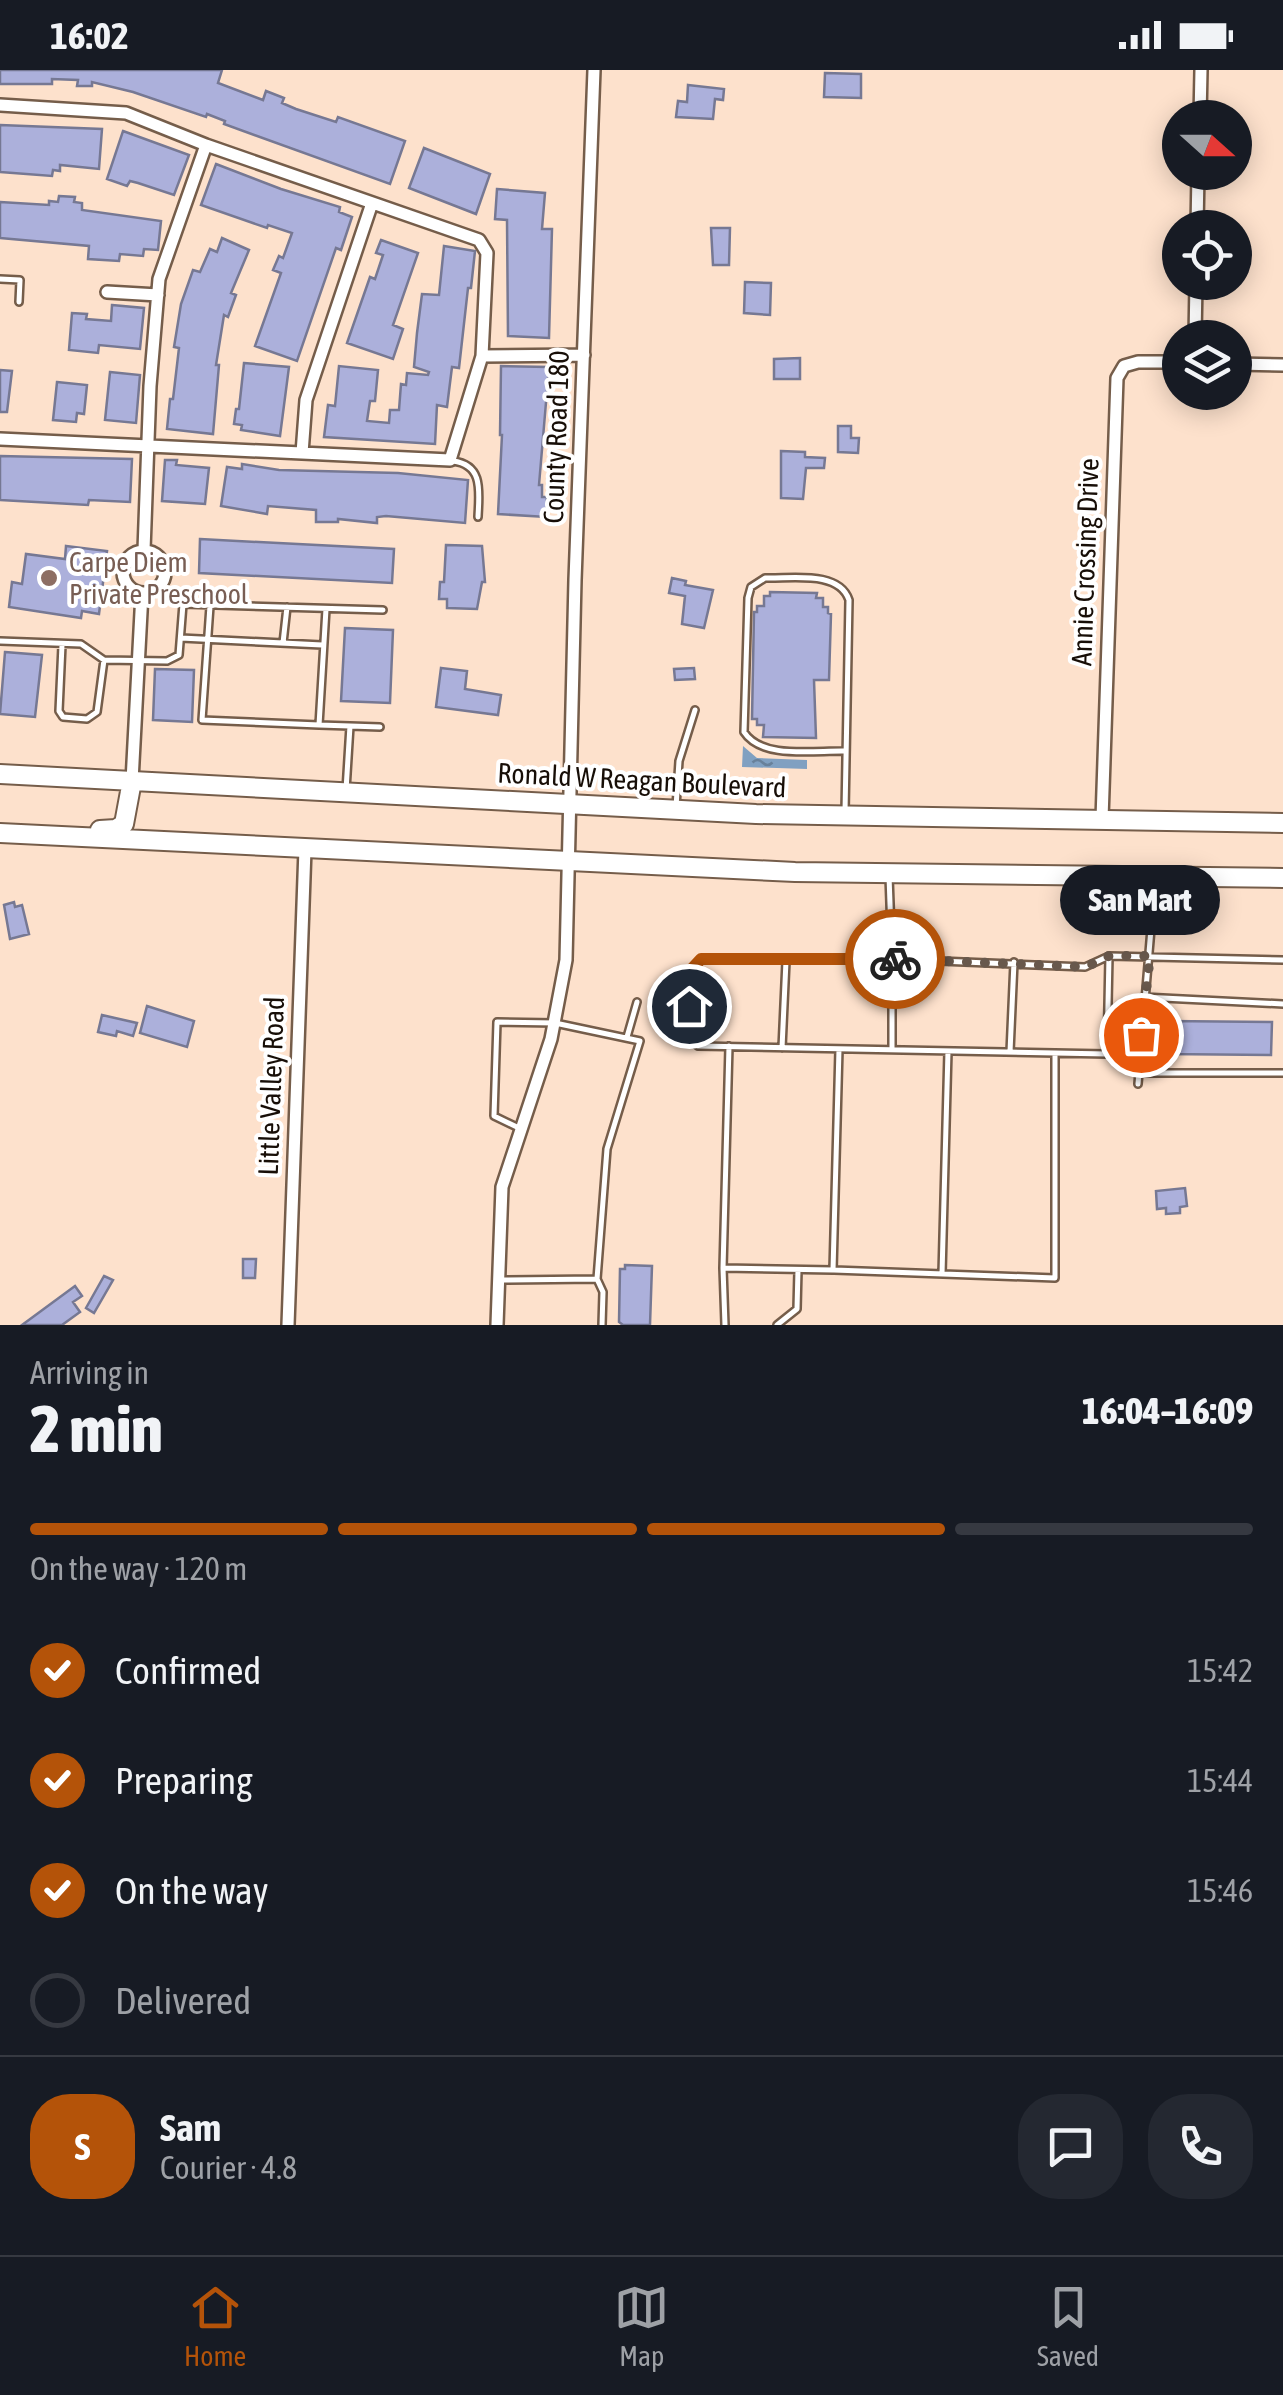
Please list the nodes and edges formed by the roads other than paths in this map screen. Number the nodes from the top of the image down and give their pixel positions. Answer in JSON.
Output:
{"nodes":[{"id":1,"x":594,"y":70,"type":"edge"},
{"id":2,"x":1201,"y":70,"type":"edge"},
{"id":3,"x":1200,"y":100,"type":"edge"},
{"id":4,"x":0,"y":105,"type":"edge"},
{"id":5,"x":206,"y":144,"type":"junction"},
{"id":6,"x":372,"y":203,"type":"junction"},
{"id":7,"x":0,"y":279,"type":"edge"},
{"id":8,"x":107,"y":292,"type":"dead end"},
{"id":9,"x":158,"y":295,"type":"junction"},
{"id":10,"x":19,"y":302,"type":"dead end"},
{"id":11,"x":584,"y":355,"type":"junction"},
{"id":12,"x":482,"y":356,"type":"junction"},
{"id":13,"x":1162,"y":362,"type":"edge"},
{"id":14,"x":1252,"y":364,"type":"edge"},
{"id":15,"x":1283,"y":365,"type":"edge"},
{"id":16,"x":0,"y":439,"type":"edge"},
{"id":17,"x":149,"y":444,"type":"junction"},
{"id":18,"x":302,"y":453,"type":"junction"},
{"id":19,"x":450,"y":460,"type":"junction"},
{"id":20,"x":478,"y":517,"type":"dead end"},
{"id":21,"x":144,"y":550,"type":"junction"},
{"id":22,"x":142,"y":593,"type":"junction"},
{"id":23,"x":210,"y":605,"type":"junction"},
{"id":24,"x":286,"y":608,"type":"junction"},
{"id":25,"x":326,"y":609,"type":"junction"},
{"id":26,"x":383,"y":610,"type":"dead end"},
{"id":27,"x":181,"y":638,"type":"junction"},
{"id":28,"x":208,"y":638,"type":"junction"},
{"id":29,"x":0,"y":641,"type":"edge"},
{"id":30,"x":284,"y":643,"type":"junction"},
{"id":31,"x":62,"y":644,"type":"junction"},
{"id":32,"x":324,"y":645,"type":"junction"},
{"id":33,"x":104,"y":660,"type":"junction"},
{"id":34,"x":138,"y":661,"type":"junction"},
{"id":35,"x":695,"y":710,"type":"dead end"},
{"id":36,"x":319,"y":725,"type":"junction"},
{"id":37,"x":350,"y":726,"type":"junction"},
{"id":38,"x":380,"y":727,"type":"dead end"},
{"id":39,"x":846,"y":751,"type":"junction"},
{"id":40,"x":0,"y":774,"type":"edge"},
{"id":41,"x":132,"y":781,"type":"junction"},
{"id":42,"x":346,"y":792,"type":"junction"},
{"id":43,"x":572,"y":806,"type":"junction"},
{"id":44,"x":676,"y":810,"type":"junction"},
{"id":45,"x":845,"y":815,"type":"junction"},
{"id":46,"x":1102,"y":819,"type":"junction"},
{"id":47,"x":1283,"y":823,"type":"edge"},
{"id":48,"x":0,"y":833,"type":"edge"},
{"id":49,"x":24,"y":834,"type":"junction"},
{"id":50,"x":305,"y":848,"type":"junction"},
{"id":51,"x":570,"y":863,"type":"junction"},
{"id":52,"x":889,"y":874,"type":"junction"},
{"id":53,"x":1156,"y":878,"type":"junction"},
{"id":54,"x":1283,"y":878,"type":"edge"},
{"id":55,"x":1109,"y":956,"type":"junction"},
{"id":56,"x":1150,"y":956,"type":"junction"},
{"id":57,"x":892,"y":959,"type":"junction"},
{"id":58,"x":1283,"y":960,"type":"edge"},
{"id":59,"x":786,"y":961,"type":"junction"},
{"id":60,"x":1014,"y":962,"type":"junction"},
{"id":61,"x":1143,"y":996,"type":"junction"},
{"id":62,"x":637,"y":1002,"type":"dead end"},
{"id":63,"x":1283,"y":1004,"type":"edge"},
{"id":64,"x":555,"y":1023,"type":"junction"},
{"id":65,"x":627,"y":1038,"type":"junction"},
{"id":66,"x":729,"y":1046,"type":"junction"},
{"id":67,"x":782,"y":1048,"type":"junction"},
{"id":68,"x":839,"y":1049,"type":"junction"},
{"id":69,"x":892,"y":1050,"type":"junction"},
{"id":70,"x":948,"y":1051,"type":"junction"},
{"id":71,"x":1010,"y":1052,"type":"junction"},
{"id":72,"x":1055,"y":1053,"type":"junction"},
{"id":73,"x":1139,"y":1073,"type":"junction"},
{"id":74,"x":1283,"y":1073,"type":"edge"},
{"id":75,"x":1138,"y":1084,"type":"dead end"},
{"id":76,"x":519,"y":1128,"type":"junction"},
{"id":77,"x":723,"y":1268,"type":"junction"},
{"id":78,"x":798,"y":1270,"type":"junction"},
{"id":79,"x":833,"y":1270,"type":"junction"},
{"id":80,"x":942,"y":1274,"type":"junction"},
{"id":81,"x":497,"y":1280,"type":"junction"},
{"id":82,"x":597,"y":1280,"type":"junction"},
{"id":83,"x":288,"y":1325,"type":"edge"},
{"id":84,"x":497,"y":1325,"type":"edge"},
{"id":85,"x":602,"y":1325,"type":"edge"},
{"id":86,"x":726,"y":1325,"type":"edge"},
{"id":87,"x":776,"y":1325,"type":"edge"}],
"edges":[{"from":1,"to":11,"type":"street","name":"County Road 180"},
{"from":2,"to":3,"type":"street"},
{"from":4,"to":5,"type":"street"},
{"from":5,"to":6,"type":"street"},
{"from":5,"to":9,"type":"street"},
{"from":6,"to":12,"type":"street"},
{"from":6,"to":18,"type":"street"},
{"from":7,"to":10,"type":"lane"},
{"from":8,"to":9,"type":"street"},
{"from":9,"to":17,"type":"street"},
{"from":11,"to":12,"type":"street"},
{"from":11,"to":43,"type":"street","name":"County Road 180"},
{"from":12,"to":19,"type":"street"},
{"from":13,"to":46,"type":"street","name":"Annie Crossing Drive"},
{"from":14,"to":15,"type":"street"},
{"from":16,"to":17,"type":"street"},
{"from":17,"to":18,"type":"street"},
{"from":17,"to":21,"type":"street"},
{"from":18,"to":19,"type":"street"},
{"from":19,"to":20,"type":"lane"},
{"from":21,"to":22,"type":"street"},
{"from":21,"to":22,"type":"street"},
{"from":22,"to":34,"type":"street"},
{"from":23,"to":24,"type":"lane"},
{"from":23,"to":27,"type":"lane"},
{"from":23,"to":28,"type":"lane"},
{"from":24,"to":25,"type":"lane"},
{"from":24,"to":30,"type":"lane"},
{"from":25,"to":26,"type":"lane"},
{"from":25,"to":32,"type":"lane"},
{"from":27,"to":28,"type":"lane"},
{"from":27,"to":34,"type":"lane"},
{"from":28,"to":30,"type":"lane"},
{"from":28,"to":36,"type":"lane"},
{"from":29,"to":31,"type":"lane"},
{"from":30,"to":32,"type":"lane"},
{"from":31,"to":33,"type":"lane"},
{"from":31,"to":33,"type":"lane"},
{"from":32,"to":36,"type":"lane"},
{"from":33,"to":34,"type":"lane"},
{"from":34,"to":41,"type":"street"},
{"from":35,"to":44,"type":"lane"},
{"from":36,"to":37,"type":"lane"},
{"from":37,"to":38,"type":"lane"},
{"from":37,"to":42,"type":"lane"},
{"from":39,"to":39,"type":"lane"},
{"from":39,"to":45,"type":"lane"},
{"from":40,"to":41,"type":"main road","name":"Ronald W Reagan Boulevard"},
{"from":41,"to":42,"type":"main road","name":"Ronald W Reagan Boulevard"},
{"from":41,"to":49,"type":"main road"},
{"from":42,"to":43,"type":"main road","name":"Ronald W Reagan Boulevard"},
{"from":43,"to":44,"type":"main road","name":"Ronald W Reagan Boulevard"},
{"from":43,"to":51,"type":"street","name":"County Road 180"},
{"from":44,"to":45,"type":"main road","name":"Ronald W Reagan Boulevard"},
{"from":45,"to":46,"type":"main road","name":"Ronald W Reagan Boulevard"},
{"from":46,"to":47,"type":"main road","name":"Ronald W Reagan Boulevard"},
{"from":48,"to":49,"type":"main road"},
{"from":49,"to":50,"type":"main road"},
{"from":50,"to":51,"type":"main road"},
{"from":50,"to":83,"type":"street","name":"Little Valley Road"},
{"from":51,"to":52,"type":"main road"},
{"from":51,"to":64,"type":"street","name":"County Road 180"},
{"from":52,"to":53,"type":"main road"},
{"from":52,"to":57,"type":"lane"},
{"from":53,"to":54,"type":"main road"},
{"from":53,"to":56,"type":"lane"},
{"from":55,"to":56,"type":"lane"},
{"from":55,"to":60,"type":"lane"},
{"from":55,"to":72,"type":"lane"},
{"from":56,"to":58,"type":"lane"},
{"from":56,"to":61,"type":"lane"},
{"from":57,"to":59,"type":"lane"},
{"from":57,"to":60,"type":"lane"},
{"from":57,"to":69,"type":"lane"},
{"from":59,"to":66,"type":"lane"},
{"from":59,"to":67,"type":"lane"},
{"from":60,"to":71,"type":"lane"},
{"from":61,"to":63,"type":"lane"},
{"from":61,"to":73,"type":"lane"},
{"from":62,"to":65,"type":"lane"},
{"from":64,"to":65,"type":"lane"},
{"from":64,"to":76,"type":"street","name":"County Road 180"},
{"from":64,"to":76,"type":"lane"},
{"from":65,"to":82,"type":"lane"},
{"from":66,"to":67,"type":"lane"},
{"from":66,"to":77,"type":"lane"},
{"from":67,"to":68,"type":"lane"},
{"from":68,"to":69,"type":"lane"},
{"from":68,"to":79,"type":"lane"},
{"from":69,"to":70,"type":"lane"},
{"from":70,"to":71,"type":"lane"},
{"from":70,"to":80,"type":"lane"},
{"from":71,"to":72,"type":"lane"},
{"from":72,"to":80,"type":"lane"},
{"from":73,"to":74,"type":"lane"},
{"from":73,"to":75,"type":"lane"},
{"from":76,"to":81,"type":"street","name":"County Road 180"},
{"from":77,"to":78,"type":"lane"},
{"from":77,"to":86,"type":"lane"},
{"from":78,"to":79,"type":"lane"},
{"from":78,"to":87,"type":"lane"},
{"from":79,"to":80,"type":"lane"},
{"from":81,"to":82,"type":"lane"},
{"from":81,"to":84,"type":"street","name":"County Road 180"},
{"from":82,"to":85,"type":"lane"}]}
